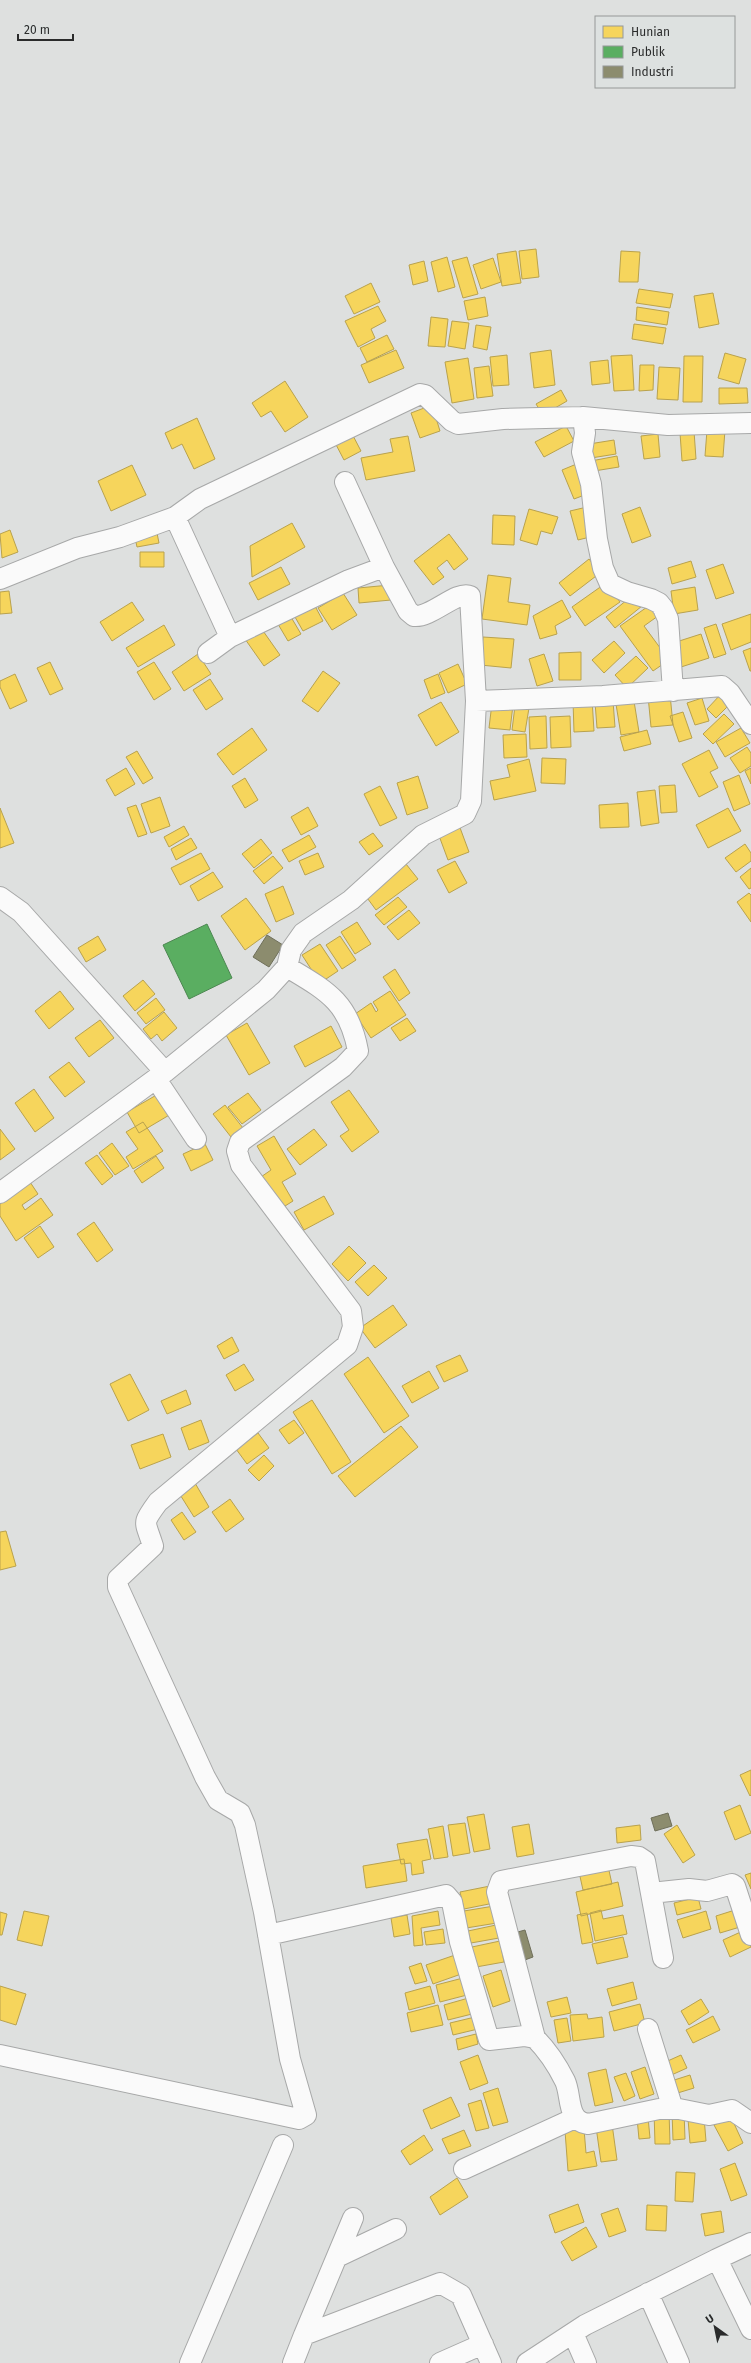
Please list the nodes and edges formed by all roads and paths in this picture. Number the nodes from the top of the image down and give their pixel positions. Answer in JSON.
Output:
{"nodes":[{"id":1,"x":583,"y":417,"type":"junction"},
{"id":2,"x":751,"y":423,"type":"edge"},
{"id":3,"x":345,"y":482,"type":"dead end"},
{"id":4,"x":175,"y":517,"type":"junction"},
{"id":5,"x":384,"y":567,"type":"junction"},
{"id":6,"x":0,"y":579,"type":"edge"},
{"id":7,"x":230,"y":637,"type":"junction"},
{"id":8,"x":208,"y":653,"type":"dead end"},
{"id":9,"x":674,"y":691,"type":"junction"},
{"id":10,"x":476,"y":701,"type":"junction"},
{"id":11,"x":751,"y":724,"type":"edge"},
{"id":12,"x":0,"y":898,"type":"edge"},
{"id":13,"x":287,"y":967,"type":"junction"},
{"id":14,"x":160,"y":1076,"type":"junction"},
{"id":15,"x":196,"y":1139,"type":"dead end"},
{"id":16,"x":0,"y":1193,"type":"edge"},
{"id":17,"x":651,"y":1893,"type":"junction"},
{"id":18,"x":268,"y":1934,"type":"junction"},
{"id":19,"x":751,"y":1935,"type":"edge"},
{"id":20,"x":663,"y":1958,"type":"dead end"},
{"id":21,"x":648,"y":2029,"type":"dead end"},
{"id":22,"x":535,"y":2038,"type":"junction"},
{"id":23,"x":0,"y":2055,"type":"edge"},
{"id":24,"x":673,"y":2109,"type":"junction"},
{"id":25,"x":747,"y":2114,"type":"edge"},
{"id":26,"x":575,"y":2118,"type":"junction"},
{"id":27,"x":283,"y":2145,"type":"dead end"},
{"id":28,"x":464,"y":2169,"type":"dead end"},
{"id":29,"x":353,"y":2218,"type":"dead end"},
{"id":30,"x":396,"y":2229,"type":"dead end"},
{"id":31,"x":751,"y":2243,"type":"edge"},
{"id":32,"x":336,"y":2257,"type":"junction"},
{"id":33,"x":717,"y":2259,"type":"junction"},
{"id":34,"x":648,"y":2293,"type":"junction"},
{"id":35,"x":751,"y":2328,"type":"edge"},
{"id":36,"x":573,"y":2333,"type":"junction"},
{"id":37,"x":304,"y":2335,"type":"junction"},
{"id":38,"x":482,"y":2344,"type":"junction"},
{"id":39,"x":190,"y":2363,"type":"edge"},
{"id":40,"x":293,"y":2363,"type":"edge"},
{"id":41,"x":440,"y":2363,"type":"edge"},
{"id":42,"x":491,"y":2363,"type":"edge"},
{"id":43,"x":527,"y":2363,"type":"edge"},
{"id":44,"x":586,"y":2363,"type":"edge"},
{"id":45,"x":679,"y":2363,"type":"edge"}],
"edges":[{"from":1,"to":2,"type":"street"},
{"from":1,"to":4,"type":"street"},
{"from":1,"to":9,"type":"street"},
{"from":3,"to":5,"type":"street"},
{"from":4,"to":6,"type":"street"},
{"from":4,"to":7,"type":"street"},
{"from":5,"to":7,"type":"street"},
{"from":5,"to":10,"type":"street"},
{"from":7,"to":8,"type":"street"},
{"from":9,"to":10,"type":"street"},
{"from":9,"to":11,"type":"street"},
{"from":10,"to":13,"type":"street"},
{"from":12,"to":14,"type":"street"},
{"from":13,"to":14,"type":"street"},
{"from":13,"to":18,"type":"street"},
{"from":14,"to":15,"type":"street"},
{"from":14,"to":16,"type":"street"},
{"from":17,"to":19,"type":"street"},
{"from":17,"to":20,"type":"street"},
{"from":17,"to":22,"type":"street"},
{"from":18,"to":22,"type":"street"},
{"from":18,"to":23,"type":"street"},
{"from":21,"to":24,"type":"street"},
{"from":22,"to":26,"type":"street"},
{"from":24,"to":25,"type":"street"},
{"from":24,"to":26,"type":"street"},
{"from":26,"to":28,"type":"street"},
{"from":27,"to":39,"type":"street"},
{"from":29,"to":32,"type":"street"},
{"from":30,"to":32,"type":"street"},
{"from":31,"to":33,"type":"street"},
{"from":32,"to":37,"type":"street"},
{"from":33,"to":34,"type":"street"},
{"from":33,"to":35,"type":"street"},
{"from":34,"to":36,"type":"street"},
{"from":34,"to":45,"type":"street"},
{"from":36,"to":43,"type":"street"},
{"from":36,"to":44,"type":"street"},
{"from":37,"to":38,"type":"street"},
{"from":37,"to":40,"type":"street"},
{"from":38,"to":41,"type":"street"},
{"from":38,"to":42,"type":"street"}]}
